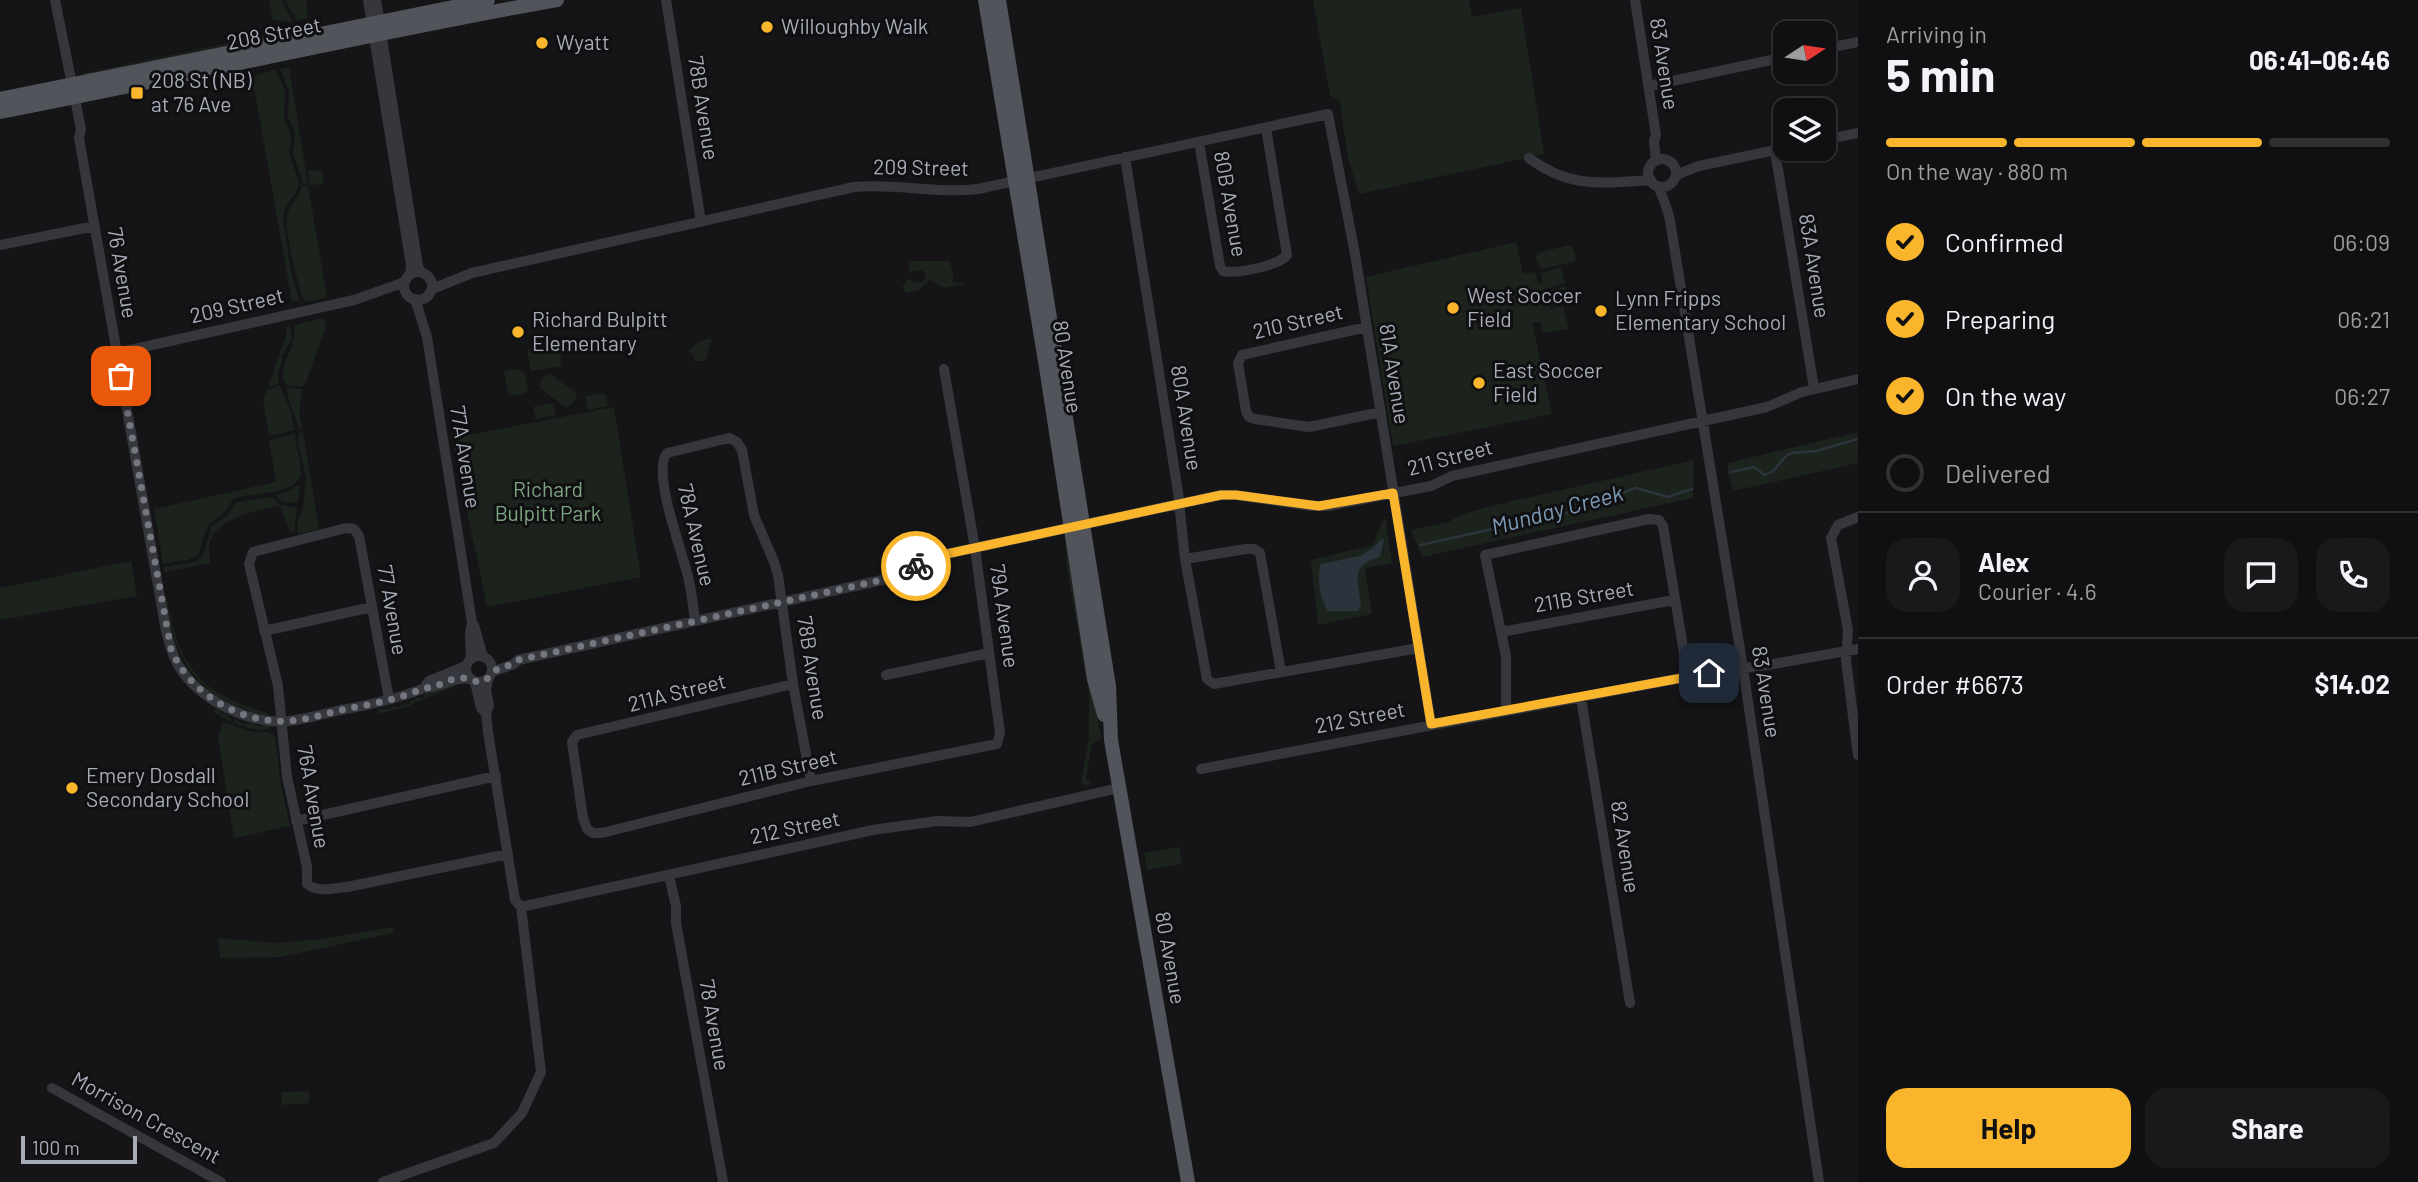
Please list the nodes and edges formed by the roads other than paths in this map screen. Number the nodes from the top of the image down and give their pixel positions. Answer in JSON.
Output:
{"nodes":[{"id":1,"x":55,"y":0,"type":"edge"},
{"id":2,"x":368,"y":0,"type":"edge"},
{"id":3,"x":376,"y":0,"type":"edge"},
{"id":4,"x":488,"y":0,"type":"edge"},
{"id":5,"x":557,"y":0,"type":"edge"},
{"id":6,"x":666,"y":0,"type":"edge"},
{"id":7,"x":985,"y":0,"type":"edge"},
{"id":8,"x":999,"y":0,"type":"edge"},
{"id":9,"x":1635,"y":0,"type":"edge"},
{"id":10,"x":377,"y":29,"type":"junction"},
{"id":11,"x":1858,"y":42,"type":"edge"},
{"id":12,"x":1836,"y":47,"type":"edge"},
{"id":13,"x":1773,"y":60,"type":"edge"},
{"id":14,"x":1649,"y":86,"type":"junction"},
{"id":15,"x":72,"y":92,"type":"junction"},
{"id":16,"x":0,"y":99,"type":"edge"},
{"id":17,"x":0,"y":112,"type":"edge"},
{"id":18,"x":1328,"y":114,"type":"joint"},
{"id":19,"x":1266,"y":128,"type":"junction"},
{"id":20,"x":1858,"y":133,"type":"edge"},
{"id":21,"x":1836,"y":138,"type":"edge"},
{"id":22,"x":1199,"y":142,"type":"junction"},
{"id":23,"x":1773,"y":151,"type":"edge"},
{"id":24,"x":1125,"y":157,"type":"junction"},
{"id":25,"x":1529,"y":158,"type":"dead end"},
{"id":26,"x":1782,"y":161,"type":"edge"},
{"id":27,"x":1662,"y":173,"type":"junction"},
{"id":28,"x":1022,"y":180,"type":"junction"},
{"id":29,"x":701,"y":222,"type":"junction"},
{"id":30,"x":95,"y":226,"type":"junction"},
{"id":31,"x":0,"y":245,"type":"edge"},
{"id":32,"x":472,"y":272,"type":"junction"},
{"id":33,"x":416,"y":276,"type":"junction"},
{"id":34,"x":420,"y":295,"type":"junction"},
{"id":35,"x":366,"y":297,"type":"junction"},
{"id":36,"x":1367,"y":327,"type":"junction"},
{"id":37,"x":117,"y":354,"type":"junction"},
{"id":38,"x":944,"y":369,"type":"dead end"},
{"id":39,"x":1858,"y":379,"type":"edge"},
{"id":40,"x":1814,"y":388,"type":"junction"},
{"id":41,"x":1381,"y":412,"type":"junction"},
{"id":42,"x":1703,"y":422,"type":"junction"},
{"id":43,"x":662,"y":458,"type":"joint"},
{"id":44,"x":1393,"y":493,"type":"junction"},
{"id":45,"x":1179,"y":503,"type":"junction"},
{"id":46,"x":1858,"y":517,"type":"edge"},
{"id":47,"x":1078,"y":526,"type":"junction"},
{"id":48,"x":354,"y":529,"type":"joint"},
{"id":49,"x":975,"y":548,"type":"junction"},
{"id":50,"x":1185,"y":559,"type":"junction"},
{"id":51,"x":1674,"y":600,"type":"junction"},
{"id":52,"x":782,"y":601,"type":"junction"},
{"id":53,"x":372,"y":607,"type":"junction"},
{"id":54,"x":695,"y":620,"type":"junction"},
{"id":55,"x":472,"y":623,"type":"junction"},
{"id":56,"x":264,"y":631,"type":"junction"},
{"id":57,"x":1501,"y":632,"type":"junction"},
{"id":58,"x":1419,"y":648,"type":"junction"},
{"id":59,"x":1853,"y":650,"type":"edge"},
{"id":60,"x":989,"y":653,"type":"junction"},
{"id":61,"x":468,"y":662,"type":"junction"},
{"id":62,"x":488,"y":667,"type":"junction"},
{"id":63,"x":1743,"y":668,"type":"junction"},
{"id":64,"x":1281,"y":673,"type":"junction"},
{"id":65,"x":886,"y":675,"type":"dead end"},
{"id":66,"x":1688,"y":677,"type":"junction"},
{"id":67,"x":472,"y":680,"type":"junction"},
{"id":68,"x":793,"y":684,"type":"junction"},
{"id":69,"x":424,"y":688,"type":"junction"},
{"id":70,"x":1581,"y":698,"type":"junction"},
{"id":71,"x":389,"y":699,"type":"junction"},
{"id":72,"x":1506,"y":711,"type":"junction"},
{"id":73,"x":486,"y":713,"type":"junction"},
{"id":74,"x":281,"y":721,"type":"junction"},
{"id":75,"x":1431,"y":724,"type":"junction"},
{"id":76,"x":997,"y":744,"type":"joint"},
{"id":77,"x":1858,"y":755,"type":"edge"},
{"id":78,"x":1201,"y":769,"type":"dead end"},
{"id":79,"x":496,"y":776,"type":"junction"},
{"id":80,"x":811,"y":781,"type":"junction"},
{"id":81,"x":1119,"y":788,"type":"junction"},
{"id":82,"x":296,"y":821,"type":"junction"},
{"id":83,"x":589,"y":831,"type":"joint"},
{"id":84,"x":508,"y":855,"type":"junction"},
{"id":85,"x":669,"y":876,"type":"junction"},
{"id":86,"x":520,"y":907,"type":"junction"},
{"id":87,"x":1630,"y":1003,"type":"dead end"},
{"id":88,"x":52,"y":1088,"type":"dead end"},
{"id":89,"x":221,"y":1182,"type":"edge"},
{"id":90,"x":383,"y":1182,"type":"edge"},
{"id":91,"x":723,"y":1182,"type":"edge"},
{"id":92,"x":1188,"y":1182,"type":"edge"},
{"id":93,"x":1819,"y":1182,"type":"edge"}],
"edges":[{"from":1,"to":15,"type":"street","name":"76 Avenue"},
{"from":2,"to":10,"type":"street"},
{"from":3,"to":10,"type":"street"},
{"from":4,"to":10,"type":"main road","name":"208 Street"},
{"from":5,"to":10,"type":"main road","name":"208 Street"},
{"from":6,"to":29,"type":"street","name":"78B Avenue"},
{"from":7,"to":28,"type":"main road","name":"80 Avenue"},
{"from":8,"to":28,"type":"main road","name":"80 Avenue"},
{"from":9,"to":14,"type":"street","name":"83 Avenue"},
{"from":10,"to":15,"type":"main road","name":"208 Street"},
{"from":10,"to":33,"type":"street"},
{"from":11,"to":12,"type":"street"},
{"from":13,"to":14,"type":"street"},
{"from":14,"to":27,"type":"street","name":"83 Avenue"},
{"from":15,"to":16,"type":"main road","name":"208 Street"},
{"from":15,"to":17,"type":"main road","name":"208 Street"},
{"from":15,"to":30,"type":"street","name":"76 Avenue"},
{"from":18,"to":19,"type":"street","name":"209 Street"},
{"from":18,"to":36,"type":"street","name":"81A Avenue"},
{"from":19,"to":22,"type":"street","name":"209 Street"},
{"from":19,"to":22,"type":"street","name":"80B Avenue"},
{"from":20,"to":21,"type":"street"},
{"from":22,"to":24,"type":"street","name":"209 Street"},
{"from":23,"to":27,"type":"street"},
{"from":24,"to":28,"type":"street","name":"209 Street"},
{"from":24,"to":45,"type":"street","name":"80A Avenue"},
{"from":25,"to":27,"type":"street"},
{"from":26,"to":40,"type":"street","name":"83A Avenue"},
{"from":27,"to":42,"type":"street","name":"83 Avenue"},
{"from":28,"to":29,"type":"street","name":"209 Street"},
{"from":28,"to":47,"type":"main road","name":"80 Avenue"},
{"from":29,"to":32,"type":"street","name":"209 Street"},
{"from":30,"to":31,"type":"street"},
{"from":30,"to":37,"type":"street","name":"76 Avenue"},
{"from":32,"to":33,"type":"street","name":"209 Street"},
{"from":32,"to":34,"type":"street","name":"209 Street"},
{"from":33,"to":34,"type":"street"},
{"from":33,"to":34,"type":"street"},
{"from":33,"to":35,"type":"street","name":"209 Street"},
{"from":34,"to":35,"type":"street","name":"209 Street"},
{"from":34,"to":55,"type":"street","name":"77A Avenue"},
{"from":35,"to":37,"type":"street","name":"209 Street"},
{"from":36,"to":41,"type":"street","name":"81A Avenue"},
{"from":36,"to":41,"type":"street","name":"210 Street"},
{"from":37,"to":74,"type":"street","name":"76 Avenue"},
{"from":38,"to":49,"type":"street","name":"79A Avenue"},
{"from":39,"to":40,"type":"street","name":"211 Street"},
{"from":40,"to":42,"type":"street","name":"211 Street"},
{"from":41,"to":44,"type":"street","name":"81A Avenue"},
{"from":42,"to":44,"type":"street","name":"211 Street"},
{"from":42,"to":63,"type":"street","name":"83 Avenue"},
{"from":43,"to":52,"type":"street","name":"78B Avenue"},
{"from":43,"to":54,"type":"street","name":"78A Avenue"},
{"from":44,"to":45,"type":"street","name":"211 Street"},
{"from":44,"to":58,"type":"street","name":"81A Avenue"},
{"from":45,"to":47,"type":"street","name":"211 Street"},
{"from":45,"to":50,"type":"street","name":"80A Avenue"},
{"from":46,"to":59,"type":"street"},
{"from":47,"to":49,"type":"street","name":"211 Street"},
{"from":47,"to":81,"type":"main road","name":"80 Avenue"},
{"from":48,"to":53,"type":"street","name":"77 Avenue"},
{"from":48,"to":56,"type":"street","name":"76A Avenue"},
{"from":49,"to":52,"type":"street","name":"211 Street"},
{"from":49,"to":60,"type":"street","name":"79A Avenue"},
{"from":50,"to":64,"type":"street"},
{"from":50,"to":64,"type":"street","name":"80A Avenue"},
{"from":51,"to":57,"type":"street","name":"211B Street"},
{"from":51,"to":57,"type":"street"},
{"from":51,"to":66,"type":"street"},
{"from":52,"to":54,"type":"street","name":"211 Street"},
{"from":52,"to":68,"type":"street","name":"78B Avenue"},
{"from":53,"to":56,"type":"street"},
{"from":53,"to":71,"type":"street","name":"77 Avenue"},
{"from":54,"to":62,"type":"street","name":"211 Street"},
{"from":55,"to":61,"type":"street","name":"77A Avenue"},
{"from":55,"to":62,"type":"street","name":"77A Avenue"},
{"from":56,"to":74,"type":"street","name":"76A Avenue"},
{"from":57,"to":72,"type":"street"},
{"from":58,"to":64,"type":"street"},
{"from":58,"to":75,"type":"street","name":"81A Avenue"},
{"from":59,"to":63,"type":"street","name":"212 Street"},
{"from":59,"to":77,"type":"street"},
{"from":60,"to":65,"type":"street"},
{"from":60,"to":76,"type":"street","name":"79A Avenue"},
{"from":61,"to":62,"type":"street"},
{"from":61,"to":67,"type":"street","name":"77A Avenue"},
{"from":61,"to":69,"type":"street"},
{"from":62,"to":67,"type":"street"},
{"from":62,"to":73,"type":"street","name":"77A Avenue"},
{"from":63,"to":66,"type":"street","name":"212 Street"},
{"from":63,"to":93,"type":"street","name":"83 Avenue"},
{"from":66,"to":70,"type":"street","name":"212 Street"},
{"from":67,"to":69,"type":"street"},
{"from":67,"to":73,"type":"street","name":"77A Avenue"},
{"from":68,"to":80,"type":"street","name":"78B Avenue"},
{"from":68,"to":83,"type":"street","name":"211A Street"},
{"from":69,"to":71,"type":"street"},
{"from":70,"to":72,"type":"street","name":"212 Street"},
{"from":70,"to":87,"type":"street","name":"82 Avenue"},
{"from":71,"to":74,"type":"street"},
{"from":72,"to":75,"type":"street","name":"212 Street"},
{"from":73,"to":79,"type":"street","name":"77A Avenue"},
{"from":74,"to":82,"type":"street","name":"76A Avenue"},
{"from":75,"to":78,"type":"street","name":"212 Street"},
{"from":76,"to":80,"type":"street","name":"211B Street"},
{"from":79,"to":82,"type":"street"},
{"from":79,"to":84,"type":"street","name":"77A Avenue"},
{"from":80,"to":83,"type":"street","name":"211B Street"},
{"from":81,"to":85,"type":"street","name":"212 Street"},
{"from":81,"to":92,"type":"main road","name":"80 Avenue"},
{"from":82,"to":84,"type":"street","name":"76A Avenue"},
{"from":84,"to":86,"type":"street","name":"77A Avenue"},
{"from":85,"to":86,"type":"street","name":"212 Street"},
{"from":85,"to":91,"type":"street","name":"78 Avenue"},
{"from":86,"to":90,"type":"street"},
{"from":88,"to":89,"type":"street","name":"Morrison Crescent"}]}
